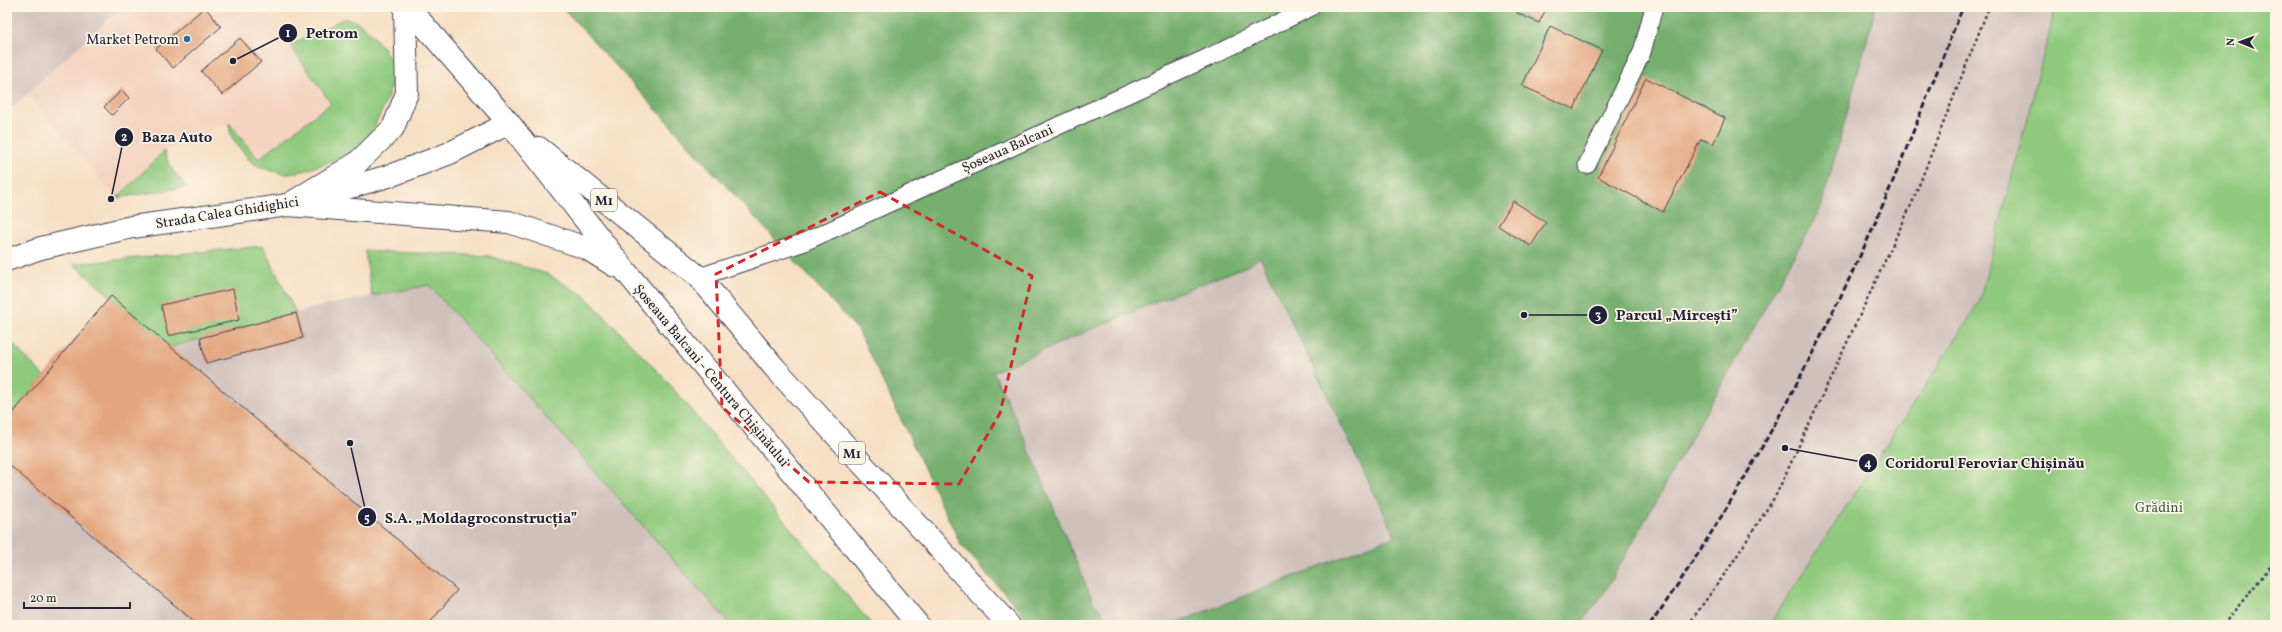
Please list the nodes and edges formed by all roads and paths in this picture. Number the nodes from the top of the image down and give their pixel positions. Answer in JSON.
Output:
{"nodes":[{"id":1,"x":406,"y":7,"type":"edge"},
{"id":2,"x":1310,"y":7,"type":"edge"},
{"id":3,"x":1654,"y":7,"type":"edge"},
{"id":4,"x":1989,"y":7,"type":"edge"},
{"id":5,"x":509,"y":123,"type":"junction"},
{"id":6,"x":1587,"y":165,"type":"dead end"},
{"id":7,"x":288,"y":205,"type":"junction"},
{"id":8,"x":7,"y":260,"type":"edge"},
{"id":9,"x":627,"y":273,"type":"junction"},
{"id":10,"x":699,"y":276,"type":"junction"},
{"id":11,"x":2275,"y":561,"type":"edge"},
{"id":12,"x":918,"y":625,"type":"edge"},
{"id":13,"x":1009,"y":625,"type":"edge"},
{"id":14,"x":1688,"y":625,"type":"edge"},
{"id":15,"x":2223,"y":625,"type":"edge"}],
"edges":[{"from":1,"to":5,"type":"main road","name":"Șoseaua Balcani - Centura Chișinăului","number":"M1"},
{"from":1,"to":7,"type":"main road"},
{"from":2,"to":10,"type":"lane","name":"Șoseaua Balcani"},
{"from":3,"to":6,"type":"lane"},
{"from":4,"to":14,"type":"path"},
{"from":5,"to":7,"type":"main road","name":"Strada Calea Ghidighici"},
{"from":5,"to":9,"type":"main road","name":"Șoseaua Balcani - Centura Chișinăului","number":"M1"},
{"from":5,"to":10,"type":"main road","name":"Șoseaua Balcani - Centura Chișinăului","number":"M1"},
{"from":7,"to":8,"type":"main road","name":"Strada Calea Ghidighici"},
{"from":7,"to":9,"type":"main road"},
{"from":9,"to":12,"type":"main road","name":"Șoseaua Balcani - Centura Chișinăului","number":"M1"},
{"from":10,"to":13,"type":"main road","name":"Șoseaua Balcani - Centura Chișinăului","number":"M1"},
{"from":11,"to":15,"type":"path"}]}
